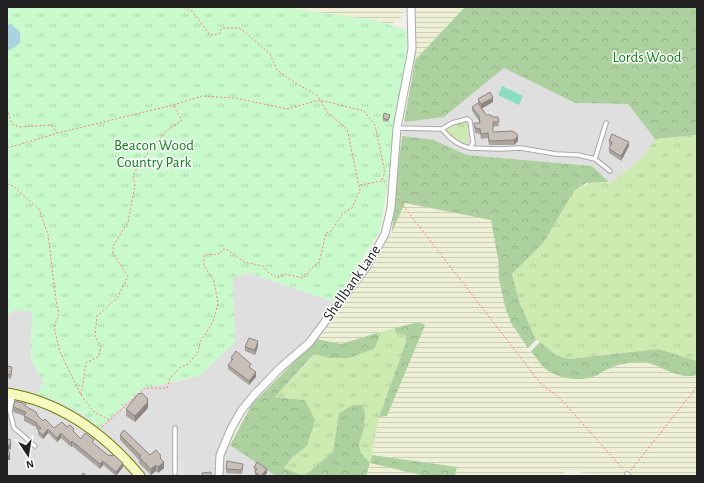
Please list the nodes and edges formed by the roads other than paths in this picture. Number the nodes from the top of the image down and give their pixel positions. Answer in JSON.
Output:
{"nodes":[{"id":1,"x":411,"y":7,"type":"edge"},
{"id":2,"x":606,"y":123,"type":"dead end"},
{"id":3,"x":398,"y":128,"type":"junction"},
{"id":4,"x":442,"y":129,"type":"junction"},
{"id":5,"x":470,"y":148,"type":"junction"},
{"id":6,"x":595,"y":159,"type":"junction"},
{"id":7,"x":610,"y":172,"type":"dead end"},
{"id":8,"x":9,"y":394,"type":"edge"},
{"id":9,"x":8,"y":407,"type":"edge"},
{"id":10,"x":175,"y":428,"type":"dead end"},
{"id":11,"x":35,"y":446,"type":"dead end"},
{"id":12,"x":175,"y":473,"type":"dead end"},
{"id":13,"x":140,"y":476,"type":"edge"},
{"id":14,"x":219,"y":476,"type":"edge"}],
"edges":[{"from":1,"to":3,"type":"street","name":"Shellbank Lane"},
{"from":2,"to":6,"type":"lane"},
{"from":3,"to":4,"type":"lane"},
{"from":3,"to":14,"type":"street","name":"Shellbank Lane"},
{"from":4,"to":5,"type":"lane"},
{"from":4,"to":5,"type":"lane"},
{"from":5,"to":6,"type":"lane"},
{"from":6,"to":7,"type":"lane"},
{"from":8,"to":9,"type":"street"},
{"from":8,"to":13,"type":"main road"},
{"from":9,"to":11,"type":"lane"},
{"from":10,"to":12,"type":"lane"}]}
